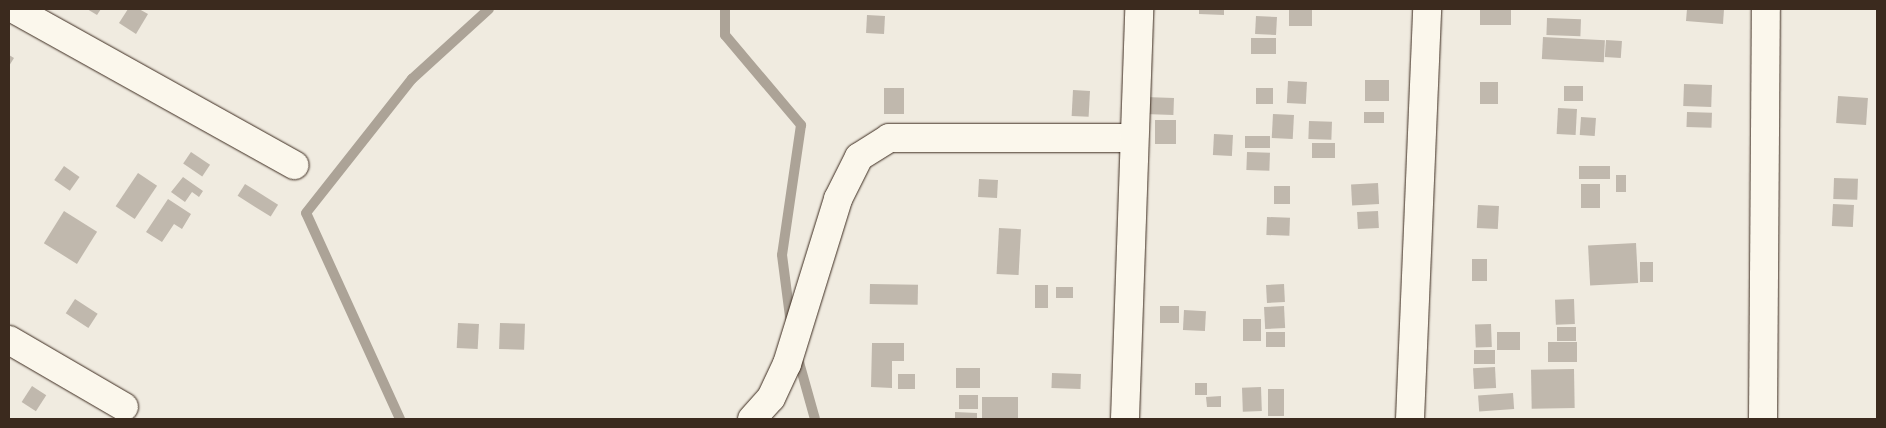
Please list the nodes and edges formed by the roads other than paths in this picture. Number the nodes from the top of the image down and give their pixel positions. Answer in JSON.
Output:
{"nodes":[{"id":1,"x":14,"y":9,"type":"edge"},
{"id":2,"x":1139,"y":9,"type":"edge"},
{"id":3,"x":1427,"y":9,"type":"edge"},
{"id":4,"x":1766,"y":9,"type":"edge"},
{"id":5,"x":1134,"y":138,"type":"junction"},
{"id":6,"x":294,"y":165,"type":"dead end"},
{"id":7,"x":9,"y":340,"type":"edge"},
{"id":8,"x":124,"y":407,"type":"dead end"},
{"id":9,"x":752,"y":419,"type":"edge"},
{"id":10,"x":1125,"y":419,"type":"edge"},
{"id":11,"x":1410,"y":419,"type":"edge"},
{"id":12,"x":1763,"y":419,"type":"edge"}],
"edges":[{"from":1,"to":6,"type":"street"},
{"from":2,"to":5,"type":"street"},
{"from":3,"to":11,"type":"street"},
{"from":4,"to":12,"type":"street"},
{"from":5,"to":9,"type":"street"},
{"from":5,"to":10,"type":"street"},
{"from":7,"to":8,"type":"street"}]}
